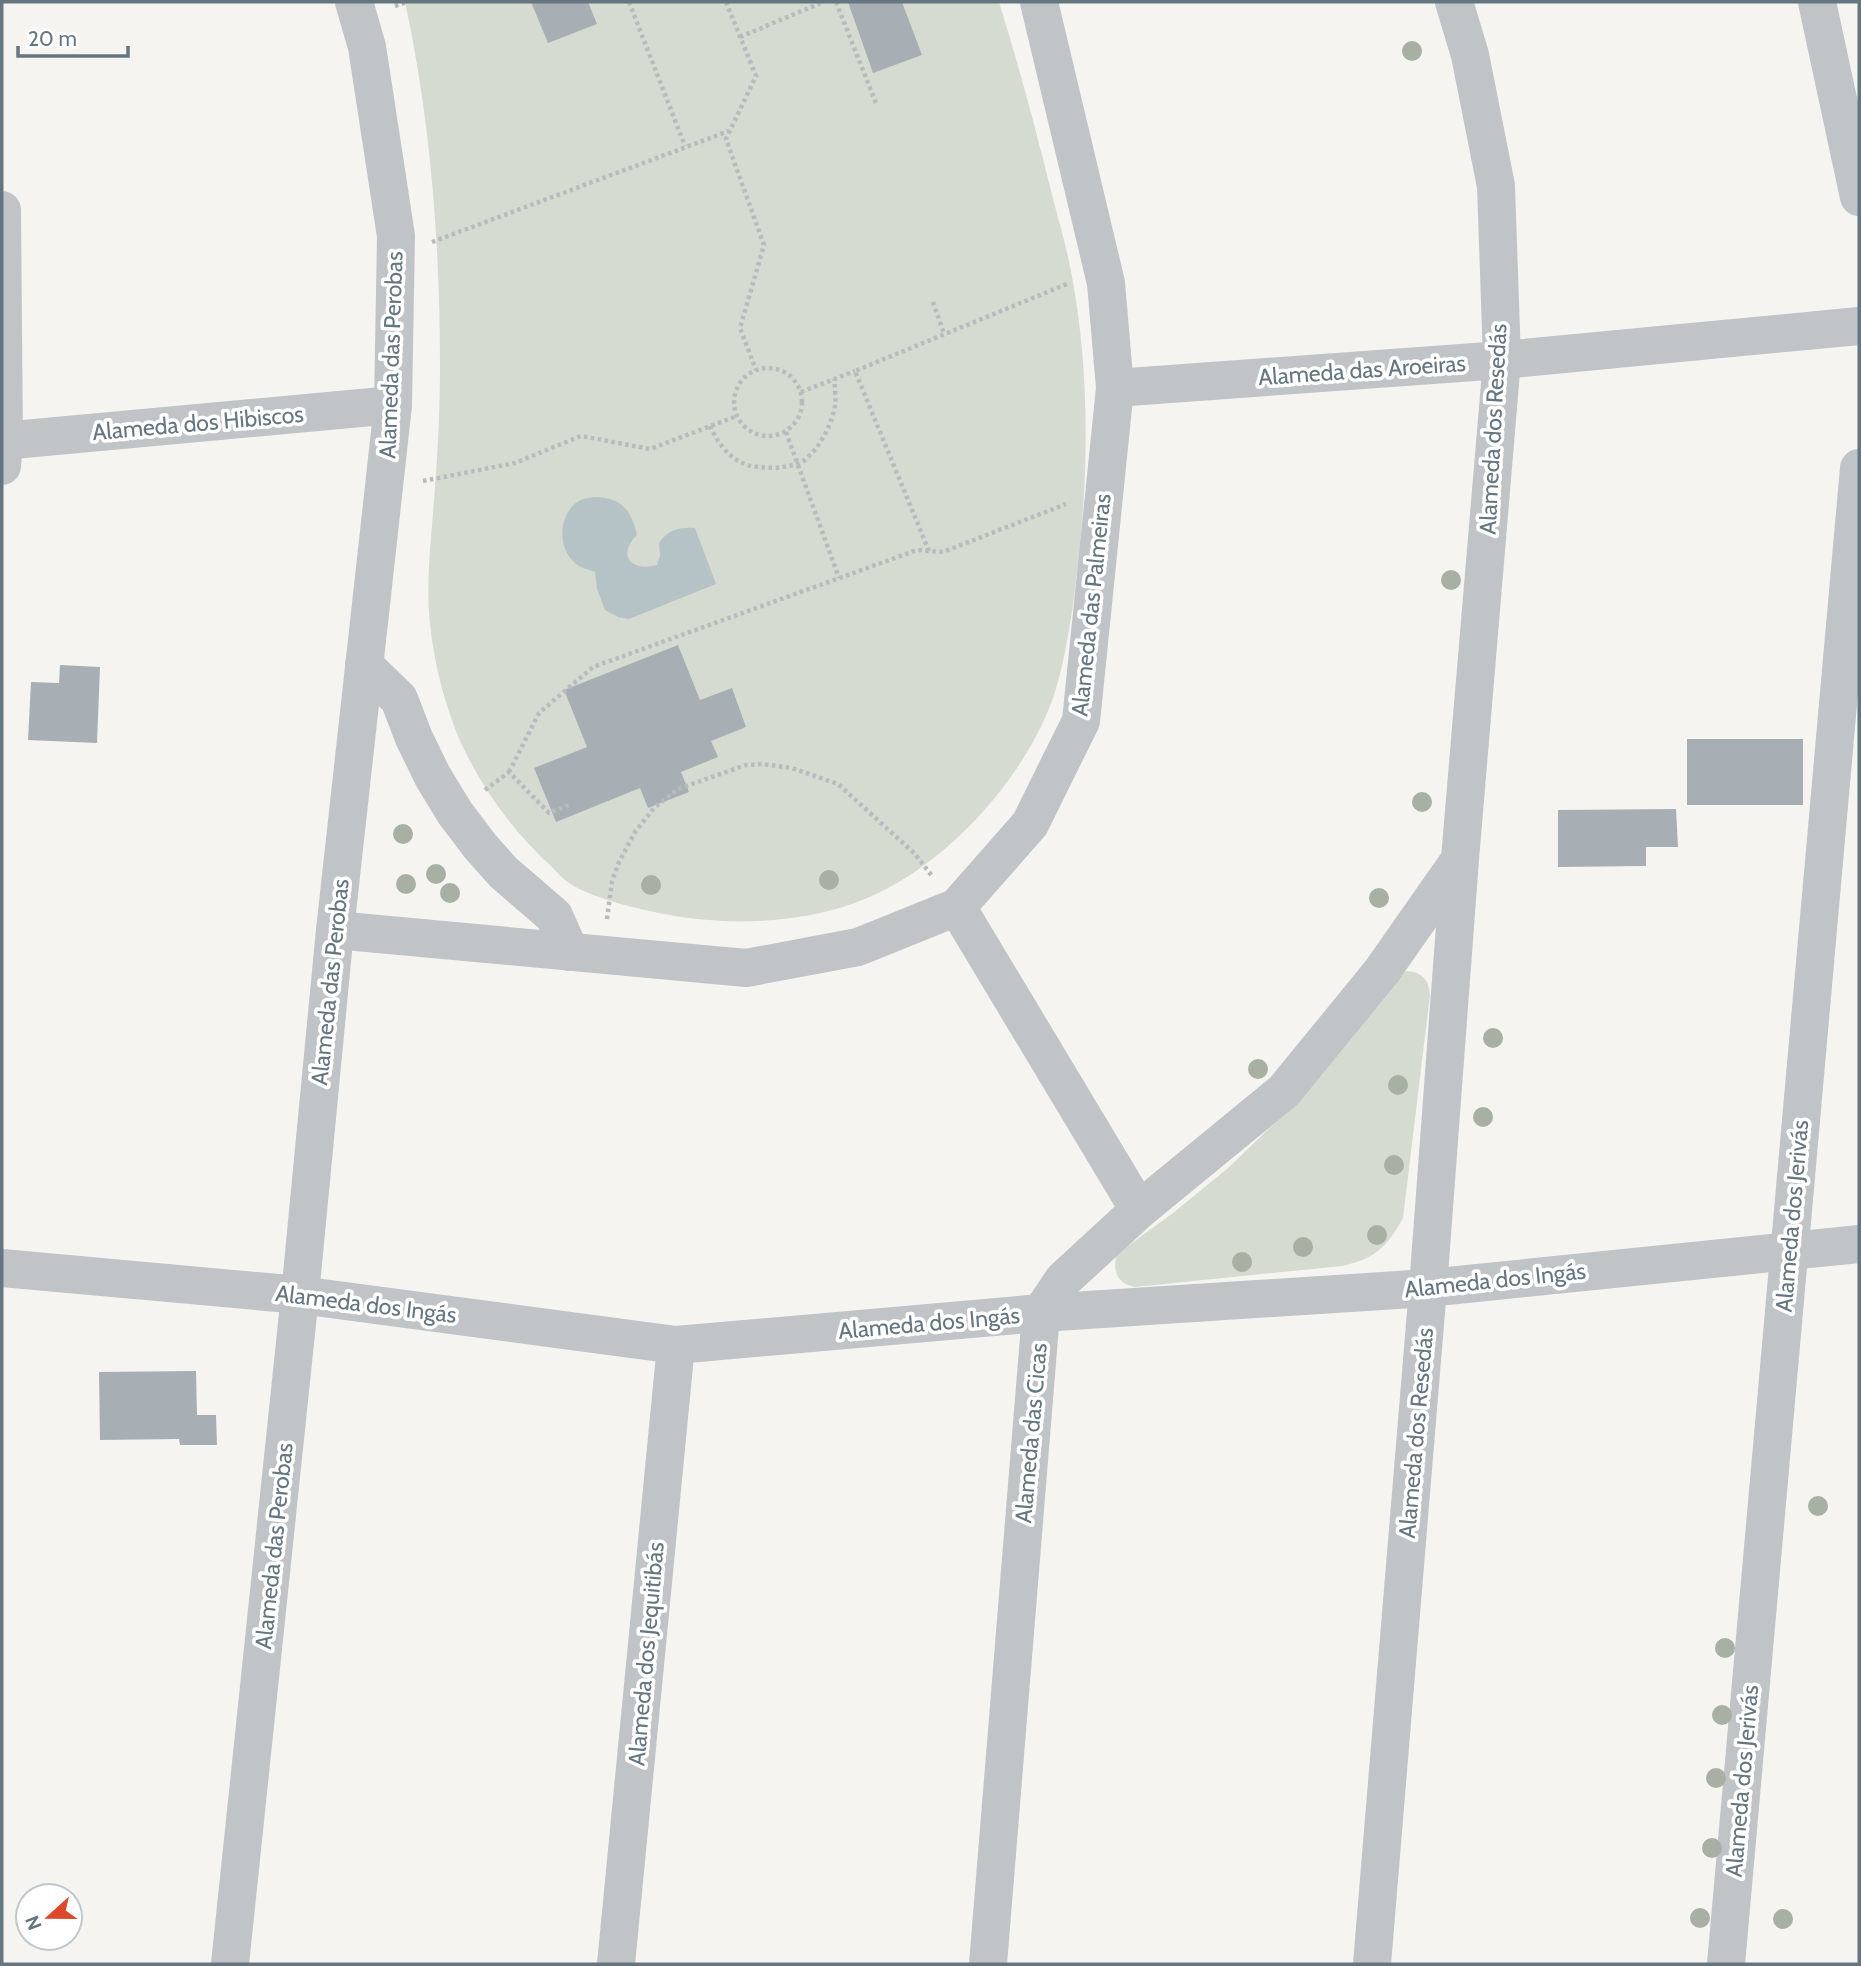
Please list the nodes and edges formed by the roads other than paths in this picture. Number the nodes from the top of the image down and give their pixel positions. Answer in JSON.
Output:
{"nodes":[{"id":1,"x":354,"y":2,"type":"edge"},
{"id":2,"x":1039,"y":2,"type":"edge"},
{"id":3,"x":1454,"y":2,"type":"edge"},
{"id":4,"x":1816,"y":2,"type":"edge"},
{"id":5,"x":1859,"y":197,"type":"edge"},
{"id":6,"x":2,"y":210,"type":"edge"},
{"id":7,"x":1859,"y":326,"type":"edge"},
{"id":8,"x":1502,"y":360,"type":"junction"},
{"id":9,"x":1115,"y":388,"type":"junction"},
{"id":10,"x":393,"y":405,"type":"junction"},
{"id":11,"x":2,"y":450,"type":"edge"},
{"id":12,"x":1859,"y":468,"type":"edge"},
{"id":13,"x":364,"y":665,"type":"junction"},
{"id":14,"x":1460,"y":859,"type":"junction"},
{"id":15,"x":957,"y":907,"type":"junction"},
{"id":16,"x":335,"y":930,"type":"junction"},
{"id":17,"x":587,"y":953,"type":"junction"},
{"id":18,"x":1139,"y":1210,"type":"junction"},
{"id":19,"x":1859,"y":1244,"type":"edge"},
{"id":20,"x":1789,"y":1250,"type":"junction"},
{"id":21,"x":2,"y":1268,"type":"edge"},
{"id":22,"x":1428,"y":1287,"type":"junction"},
{"id":23,"x":300,"y":1295,"type":"junction"},
{"id":24,"x":1041,"y":1313,"type":"junction"},
{"id":25,"x":676,"y":1345,"type":"junction"},
{"id":26,"x":230,"y":1964,"type":"edge"},
{"id":27,"x":616,"y":1964,"type":"edge"},
{"id":28,"x":988,"y":1964,"type":"edge"},
{"id":29,"x":1372,"y":1964,"type":"edge"},
{"id":30,"x":1726,"y":1964,"type":"edge"}],
"edges":[{"from":1,"to":10,"type":"street","name":"Alameda das Perobas"},
{"from":2,"to":9,"type":"street","name":"Alameda das Palmeiras"},
{"from":3,"to":8,"type":"street","name":"Alameda dos Resedás"},
{"from":4,"to":5,"type":"street"},
{"from":6,"to":11,"type":"street"},
{"from":7,"to":8,"type":"street","name":"Alameda das Aroeiras"},
{"from":8,"to":9,"type":"street","name":"Alameda das Aroeiras"},
{"from":8,"to":14,"type":"street","name":"Alameda dos Resedás"},
{"from":9,"to":15,"type":"street","name":"Alameda das Palmeiras"},
{"from":10,"to":11,"type":"street","name":"Alameda dos Hibiscos"},
{"from":10,"to":13,"type":"street","name":"Alameda das Perobas"},
{"from":12,"to":20,"type":"street","name":"Alameda dos Jerivás"},
{"from":13,"to":16,"type":"street","name":"Alameda das Perobas"},
{"from":13,"to":17,"type":"street"},
{"from":14,"to":18,"type":"street"},
{"from":14,"to":22,"type":"street","name":"Alameda dos Resedás"},
{"from":15,"to":17,"type":"street","name":"Alameda das Palmeiras"},
{"from":15,"to":18,"type":"street"},
{"from":16,"to":17,"type":"street","name":"Alameda das Palmeiras"},
{"from":16,"to":23,"type":"street","name":"Alameda das Perobas"},
{"from":18,"to":24,"type":"street","name":"Alameda das Cicas"},
{"from":19,"to":20,"type":"street","name":"Alameda dos Ingás"},
{"from":20,"to":22,"type":"street","name":"Alameda dos Ingás"},
{"from":20,"to":30,"type":"street","name":"Alameda dos Jerivás"},
{"from":21,"to":23,"type":"street","name":"Alameda dos Ingás"},
{"from":22,"to":24,"type":"street","name":"Alameda dos Ingás"},
{"from":22,"to":29,"type":"street","name":"Alameda dos Resedás"},
{"from":23,"to":25,"type":"street","name":"Alameda dos Ingás"},
{"from":23,"to":26,"type":"street","name":"Alameda das Perobas"},
{"from":24,"to":25,"type":"street","name":"Alameda dos Ingás"},
{"from":24,"to":28,"type":"street","name":"Alameda das Cicas"},
{"from":25,"to":27,"type":"street","name":"Alameda dos Jequitibás"}]}
